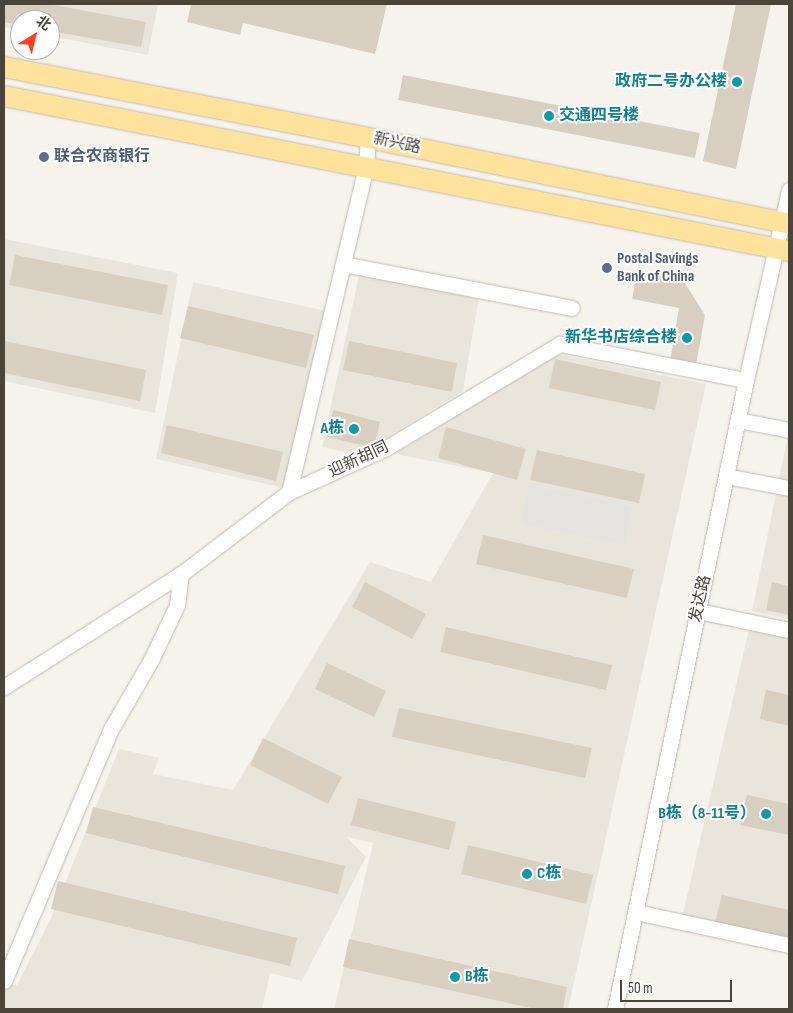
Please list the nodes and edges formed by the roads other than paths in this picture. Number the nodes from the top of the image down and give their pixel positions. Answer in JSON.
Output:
{"nodes":[{"id":1,"x":4,"y":67,"type":"edge"},
{"id":2,"x":4,"y":96,"type":"edge"},
{"id":3,"x":368,"y":138,"type":"junction"},
{"id":4,"x":366,"y":167,"type":"junction"},
{"id":5,"x":789,"y":190,"type":"edge"},
{"id":6,"x":786,"y":223,"type":"edge"},
{"id":7,"x":784,"y":250,"type":"edge"},
{"id":8,"x":343,"y":264,"type":"junction"},
{"id":9,"x":572,"y":308,"type":"dead end"},
{"id":10,"x":746,"y":380,"type":"junction"},
{"id":11,"x":738,"y":420,"type":"junction"},
{"id":12,"x":789,"y":430,"type":"edge"},
{"id":13,"x":726,"y":476,"type":"junction"},
{"id":14,"x":789,"y":488,"type":"edge"},
{"id":15,"x":289,"y":492,"type":"junction"},
{"id":16,"x":181,"y":574,"type":"junction"},
{"id":17,"x":698,"y":612,"type":"junction"},
{"id":18,"x":789,"y":630,"type":"edge"},
{"id":19,"x":4,"y":687,"type":"edge"},
{"id":20,"x":636,"y":912,"type":"junction"},
{"id":21,"x":789,"y":945,"type":"edge"},
{"id":22,"x":4,"y":981,"type":"edge"},
{"id":23,"x":616,"y":1009,"type":"edge"}],
"edges":[{"from":1,"to":3,"type":"main road","name":"新兴路"},
{"from":2,"to":4,"type":"main road","name":"新兴路"},
{"from":3,"to":4,"type":"street"},
{"from":3,"to":6,"type":"main road","name":"新兴路"},
{"from":4,"to":7,"type":"main road","name":"新兴路"},
{"from":4,"to":8,"type":"street"},
{"from":5,"to":6,"type":"street","name":"发达路"},
{"from":6,"to":7,"type":"street","name":"发达路"},
{"from":7,"to":10,"type":"street","name":"发达路"},
{"from":8,"to":9,"type":"street"},
{"from":8,"to":15,"type":"street"},
{"from":10,"to":11,"type":"street","name":"发达路"},
{"from":10,"to":15,"type":"street","name":"迎新胡同"},
{"from":11,"to":12,"type":"street"},
{"from":11,"to":13,"type":"street","name":"发达路"},
{"from":13,"to":14,"type":"street"},
{"from":13,"to":17,"type":"street","name":"发达路"},
{"from":15,"to":16,"type":"street","name":"迎新胡同"},
{"from":16,"to":19,"type":"street","name":"迎新胡同"},
{"from":16,"to":22,"type":"street"},
{"from":17,"to":18,"type":"street"},
{"from":17,"to":20,"type":"street","name":"发达路"},
{"from":20,"to":21,"type":"street"},
{"from":20,"to":23,"type":"street","name":"发达路"}]}
